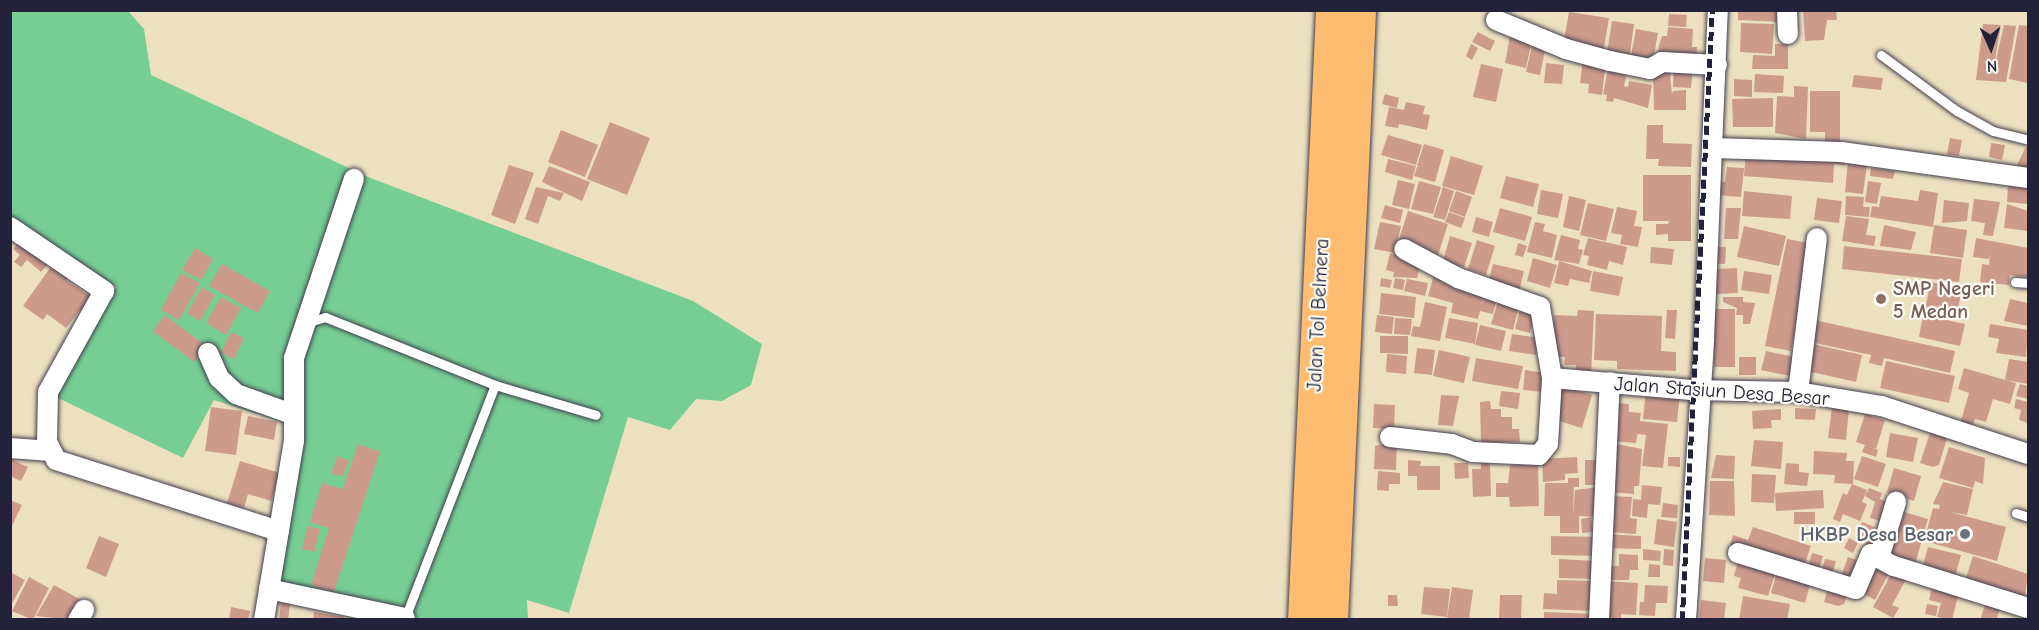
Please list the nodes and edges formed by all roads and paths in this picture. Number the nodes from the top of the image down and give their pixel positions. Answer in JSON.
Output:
{"nodes":[{"id":1,"x":1332,"y":10,"type":"edge"},
{"id":2,"x":1359,"y":10,"type":"edge"},
{"id":3,"x":1718,"y":10,"type":"edge"},
{"id":4,"x":1787,"y":10,"type":"edge"},
{"id":5,"x":1496,"y":20,"type":"dead end"},
{"id":6,"x":1788,"y":34,"type":"dead end"},
{"id":7,"x":1881,"y":55,"type":"dead end"},
{"id":8,"x":1717,"y":64,"type":"junction"},
{"id":9,"x":2028,"y":140,"type":"edge"},
{"id":10,"x":1713,"y":148,"type":"junction"},
{"id":11,"x":2028,"y":178,"type":"edge"},
{"id":12,"x":354,"y":179,"type":"dead end"},
{"id":13,"x":10,"y":227,"type":"edge"},
{"id":14,"x":1817,"y":238,"type":"dead end"},
{"id":15,"x":1404,"y":249,"type":"dead end"},
{"id":16,"x":2015,"y":282,"type":"dead end"},
{"id":17,"x":2028,"y":283,"type":"edge"},
{"id":18,"x":305,"y":326,"type":"junction"},
{"id":19,"x":208,"y":353,"type":"dead end"},
{"id":20,"x":1552,"y":378,"type":"junction"},
{"id":21,"x":1610,"y":382,"type":"junction"},
{"id":22,"x":495,"y":385,"type":"junction"},
{"id":23,"x":1701,"y":390,"type":"junction"},
{"id":24,"x":1798,"y":392,"type":"junction"},
{"id":25,"x":292,"y":414,"type":"junction"},
{"id":26,"x":596,"y":416,"type":"dead end"},
{"id":27,"x":1390,"y":437,"type":"dead end"},
{"id":28,"x":10,"y":448,"type":"edge"},
{"id":29,"x":51,"y":451,"type":"junction"},
{"id":30,"x":2028,"y":454,"type":"edge"},
{"id":31,"x":1896,"y":502,"type":"dead end"},
{"id":32,"x":2016,"y":513,"type":"dead end"},
{"id":33,"x":2028,"y":517,"type":"edge"},
{"id":34,"x":279,"y":531,"type":"junction"},
{"id":35,"x":1738,"y":553,"type":"dead end"},
{"id":36,"x":1880,"y":558,"type":"junction"},
{"id":37,"x":269,"y":589,"type":"junction"},
{"id":38,"x":2028,"y":608,"type":"edge"},
{"id":39,"x":405,"y":618,"type":"edge"},
{"id":40,"x":264,"y":620,"type":"edge"},
{"id":41,"x":1304,"y":620,"type":"edge"},
{"id":42,"x":1332,"y":620,"type":"edge"},
{"id":43,"x":1599,"y":620,"type":"edge"},
{"id":44,"x":1686,"y":620,"type":"edge"}],
"edges":[{"from":1,"to":41,"type":"highway","name":"Jalan Tol Belmera"},
{"from":2,"to":42,"type":"highway","name":"Jalan Tol Belmera"},
{"from":3,"to":8,"type":"street"},
{"from":4,"to":6,"type":"street"},
{"from":5,"to":8,"type":"street"},
{"from":7,"to":9,"type":"lane"},
{"from":8,"to":10,"type":"street"},
{"from":10,"to":11,"type":"street"},
{"from":10,"to":23,"type":"street"},
{"from":12,"to":18,"type":"street"},
{"from":13,"to":29,"type":"street"},
{"from":14,"to":24,"type":"street"},
{"from":15,"to":20,"type":"street"},
{"from":16,"to":17,"type":"lane"},
{"from":18,"to":22,"type":"lane"},
{"from":18,"to":25,"type":"street"},
{"from":19,"to":25,"type":"street"},
{"from":20,"to":21,"type":"street","name":"Jalan Stasiun Desa Besar"},
{"from":20,"to":27,"type":"street"},
{"from":21,"to":23,"type":"street","name":"Jalan Stasiun Desa Besar"},
{"from":21,"to":43,"type":"street"},
{"from":22,"to":26,"type":"lane"},
{"from":22,"to":39,"type":"lane"},
{"from":23,"to":24,"type":"street","name":"Jalan Stasiun Desa Besar"},
{"from":23,"to":44,"type":"street"},
{"from":24,"to":30,"type":"street","name":"Jalan Stasiun Desa Besar"},
{"from":25,"to":34,"type":"street"},
{"from":28,"to":29,"type":"street"},
{"from":29,"to":34,"type":"street"},
{"from":31,"to":36,"type":"street"},
{"from":32,"to":33,"type":"lane"},
{"from":34,"to":37,"type":"street"},
{"from":35,"to":36,"type":"street"},
{"from":36,"to":38,"type":"street"},
{"from":37,"to":39,"type":"street"},
{"from":37,"to":40,"type":"street"}]}
